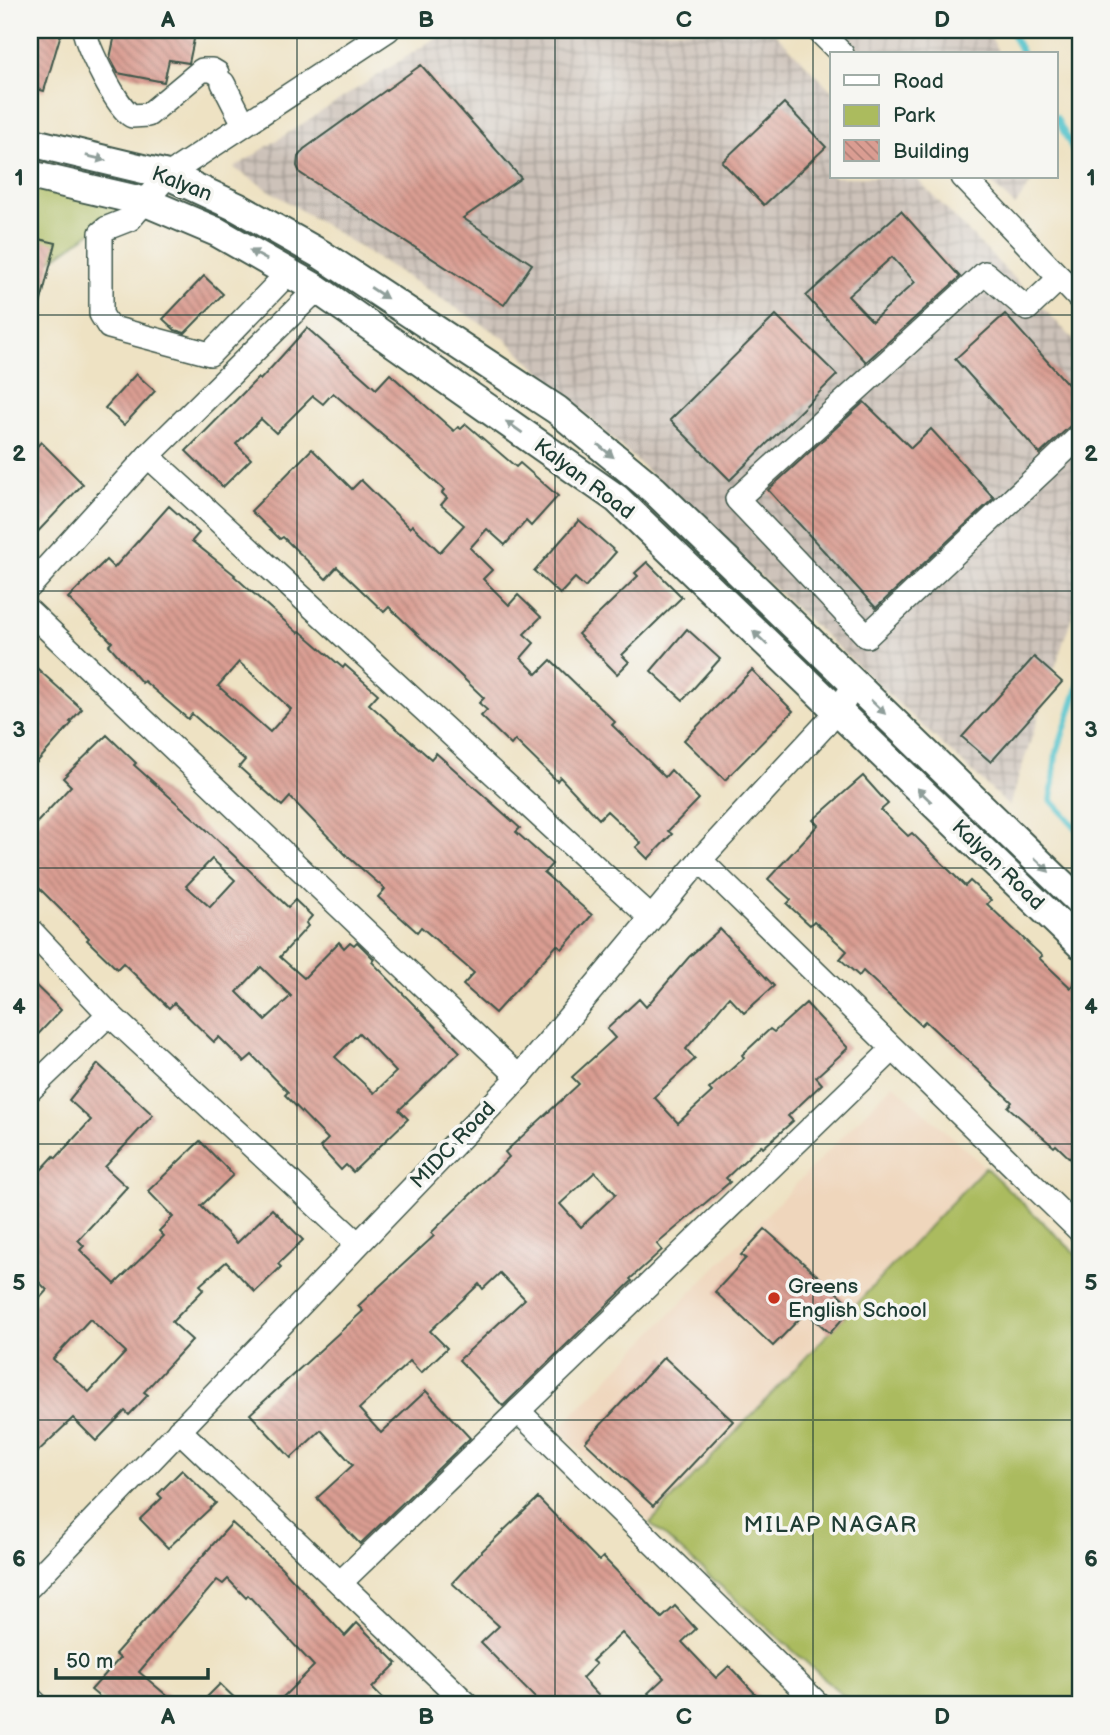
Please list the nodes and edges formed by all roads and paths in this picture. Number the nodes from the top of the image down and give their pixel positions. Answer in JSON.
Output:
{"nodes":[{"id":1,"x":84,"y":30,"type":"edge"},
{"id":2,"x":388,"y":30,"type":"edge"},
{"id":3,"x":818,"y":30,"type":"edge"},
{"id":4,"x":840,"y":52,"type":"edge"},
{"id":5,"x":244,"y":124,"type":"junction"},
{"id":6,"x":30,"y":142,"type":"edge"},
{"id":7,"x":30,"y":175,"type":"edge"},
{"id":8,"x":168,"y":175,"type":"junction"},
{"id":9,"x":964,"y":178,"type":"edge"},
{"id":10,"x":146,"y":202,"type":"junction"},
{"id":11,"x":322,"y":255,"type":"joint"},
{"id":12,"x":289,"y":272,"type":"junction"},
{"id":13,"x":1060,"y":278,"type":"junction"},
{"id":14,"x":317,"y":289,"type":"junction"},
{"id":15,"x":1080,"y":299,"type":"edge"},
{"id":16,"x":1080,"y":436,"type":"edge"},
{"id":17,"x":148,"y":456,"type":"junction"},
{"id":18,"x":700,"y":534,"type":"junction"},
{"id":19,"x":676,"y":556,"type":"junction"},
{"id":20,"x":30,"y":586,"type":"edge"},
{"id":21,"x":30,"y":612,"type":"edge"},
{"id":22,"x":855,"y":684,"type":"junction"},
{"id":23,"x":837,"y":712,"type":"junction"},
{"id":24,"x":699,"y":860,"type":"junction"},
{"id":25,"x":1080,"y":902,"type":"edge"},
{"id":26,"x":650,"y":917,"type":"junction"},
{"id":27,"x":30,"y":930,"type":"edge"},
{"id":28,"x":1080,"y":944,"type":"edge"},
{"id":29,"x":109,"y":1014,"type":"junction"},
{"id":30,"x":893,"y":1049,"type":"junction"},
{"id":31,"x":519,"y":1077,"type":"junction"},
{"id":32,"x":30,"y":1090,"type":"edge"},
{"id":33,"x":1080,"y":1231,"type":"edge"},
{"id":34,"x":358,"y":1244,"type":"junction"},
{"id":35,"x":518,"y":1411,"type":"junction"},
{"id":36,"x":179,"y":1430,"type":"junction"},
{"id":37,"x":340,"y":1583,"type":"junction"},
{"id":38,"x":30,"y":1586,"type":"edge"},
{"id":39,"x":30,"y":1698,"type":"edge"},
{"id":40,"x":37,"y":1705,"type":"edge"},
{"id":41,"x":468,"y":1705,"type":"edge"},
{"id":42,"x":818,"y":1705,"type":"edge"}],
"edges":[{"from":1,"to":5,"type":"street"},
{"from":2,"to":5,"type":"street"},
{"from":3,"to":4,"type":"street"},
{"from":5,"to":8,"type":"street"},
{"from":6,"to":8,"type":"main road","name":"Kalyan","one_way":true},
{"from":7,"to":10,"type":"main road","name":"Kalyan Road"},
{"from":8,"to":10,"type":"street"},
{"from":8,"to":11,"type":"main road","name":"Kalyan"},
{"from":9,"to":13,"type":"street"},
{"from":12,"to":10,"type":"main road","name":"Kalyan Road","one_way":true},
{"from":10,"to":12,"type":"street"},
{"from":11,"to":18,"type":"main road","name":"Kalyan Road","one_way":true},
{"from":12,"to":14,"type":"main road","name":"Kalyan Road"},
{"from":13,"to":15,"type":"street"},
{"from":13,"to":16,"type":"street"},
{"from":14,"to":17,"type":"street"},
{"from":19,"to":14,"type":"main road","name":"Kalyan Road","one_way":true},
{"from":17,"to":20,"type":"street"},
{"from":17,"to":26,"type":"street"},
{"from":18,"to":19,"type":"main road"},
{"from":18,"to":22,"type":"main road","name":"Kalyan Road"},
{"from":23,"to":19,"type":"main road","name":"Kalyan Road","one_way":true},
{"from":21,"to":31,"type":"street"},
{"from":22,"to":23,"type":"street","name":"MIDC Road"},
{"from":22,"to":25,"type":"main road","name":"Kalyan Road","one_way":true},
{"from":23,"to":24,"type":"street","name":"MIDC Road"},
{"from":28,"to":23,"type":"main road","name":"Kalyan Road","one_way":true},
{"from":24,"to":26,"type":"street","name":"MIDC Road"},
{"from":24,"to":30,"type":"street"},
{"from":26,"to":31,"type":"street","name":"MIDC Road"},
{"from":27,"to":29,"type":"street"},
{"from":29,"to":32,"type":"street"},
{"from":29,"to":34,"type":"street"},
{"from":30,"to":33,"type":"street"},
{"from":30,"to":35,"type":"street"},
{"from":31,"to":34,"type":"street","name":"MIDC Road"},
{"from":34,"to":36,"type":"street","name":"MIDC Road"},
{"from":35,"to":37,"type":"street"},
{"from":35,"to":42,"type":"street"},
{"from":36,"to":37,"type":"street"},
{"from":36,"to":38,"type":"street","name":"MIDC Road"},
{"from":37,"to":41,"type":"street"},
{"from":39,"to":40,"type":"street"}]}
